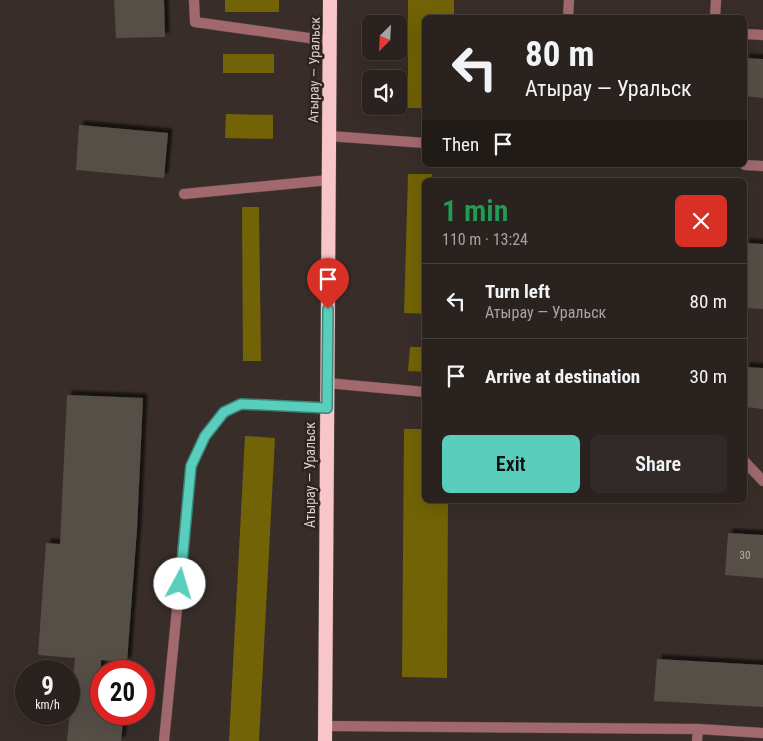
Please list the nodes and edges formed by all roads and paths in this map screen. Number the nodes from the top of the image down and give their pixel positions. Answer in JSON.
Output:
{"nodes":[{"id":1,"x":194,"y":0,"type":"edge"},
{"id":2,"x":330,"y":0,"type":"edge"},
{"id":3,"x":569,"y":0,"type":"edge"},
{"id":4,"x":716,"y":0,"type":"edge"},
{"id":5,"x":568,"y":15,"type":"edge"},
{"id":6,"x":715,"y":15,"type":"edge"},
{"id":7,"x":747,"y":34,"type":"edge"},
{"id":8,"x":763,"y":35,"type":"edge"},
{"id":9,"x":330,"y":41,"type":"junction"},
{"id":10,"x":329,"y":136,"type":"junction"},
{"id":11,"x":422,"y":143,"type":"edge"},
{"id":12,"x":747,"y":165,"type":"edge"},
{"id":13,"x":763,"y":166,"type":"edge"},
{"id":14,"x":329,"y":180,"type":"junction"},
{"id":15,"x":184,"y":194,"type":"dead end"},
{"id":16,"x":327,"y":383,"type":"junction"},
{"id":17,"x":422,"y":392,"type":"edge"},
{"id":18,"x":327,"y":408,"type":"junction"},
{"id":19,"x":747,"y":464,"type":"edge"},
{"id":20,"x":763,"y":481,"type":"edge"},
{"id":21,"x":325,"y":726,"type":"junction"},
{"id":22,"x":698,"y":728,"type":"junction"},
{"id":23,"x":763,"y":733,"type":"edge"},
{"id":24,"x":164,"y":741,"type":"edge"},
{"id":25,"x":325,"y":741,"type":"edge"},
{"id":26,"x":697,"y":741,"type":"edge"}],
"edges":[{"from":1,"to":9,"type":"lane"},
{"from":2,"to":9,"type":"highway","name":"Атырау — Уральск"},
{"from":3,"to":5,"type":"lane"},
{"from":4,"to":6,"type":"lane"},
{"from":7,"to":8,"type":"lane"},
{"from":9,"to":10,"type":"highway","name":"Атырау — Уральск"},
{"from":10,"to":11,"type":"lane"},
{"from":10,"to":14,"type":"highway","name":"Атырау — Уральск"},
{"from":12,"to":13,"type":"lane"},
{"from":14,"to":15,"type":"lane"},
{"from":14,"to":16,"type":"highway","name":"Атырау — Уральск"},
{"from":16,"to":17,"type":"lane"},
{"from":16,"to":18,"type":"highway","name":"Атырау — Уральск"},
{"from":18,"to":21,"type":"highway","name":"Атырау — Уральск"},
{"from":18,"to":24,"type":"lane"},
{"from":19,"to":20,"type":"lane"},
{"from":21,"to":22,"type":"lane"},
{"from":21,"to":25,"type":"highway","name":"Атырау — Уральск"},
{"from":22,"to":23,"type":"lane"},
{"from":22,"to":26,"type":"lane"}]}
